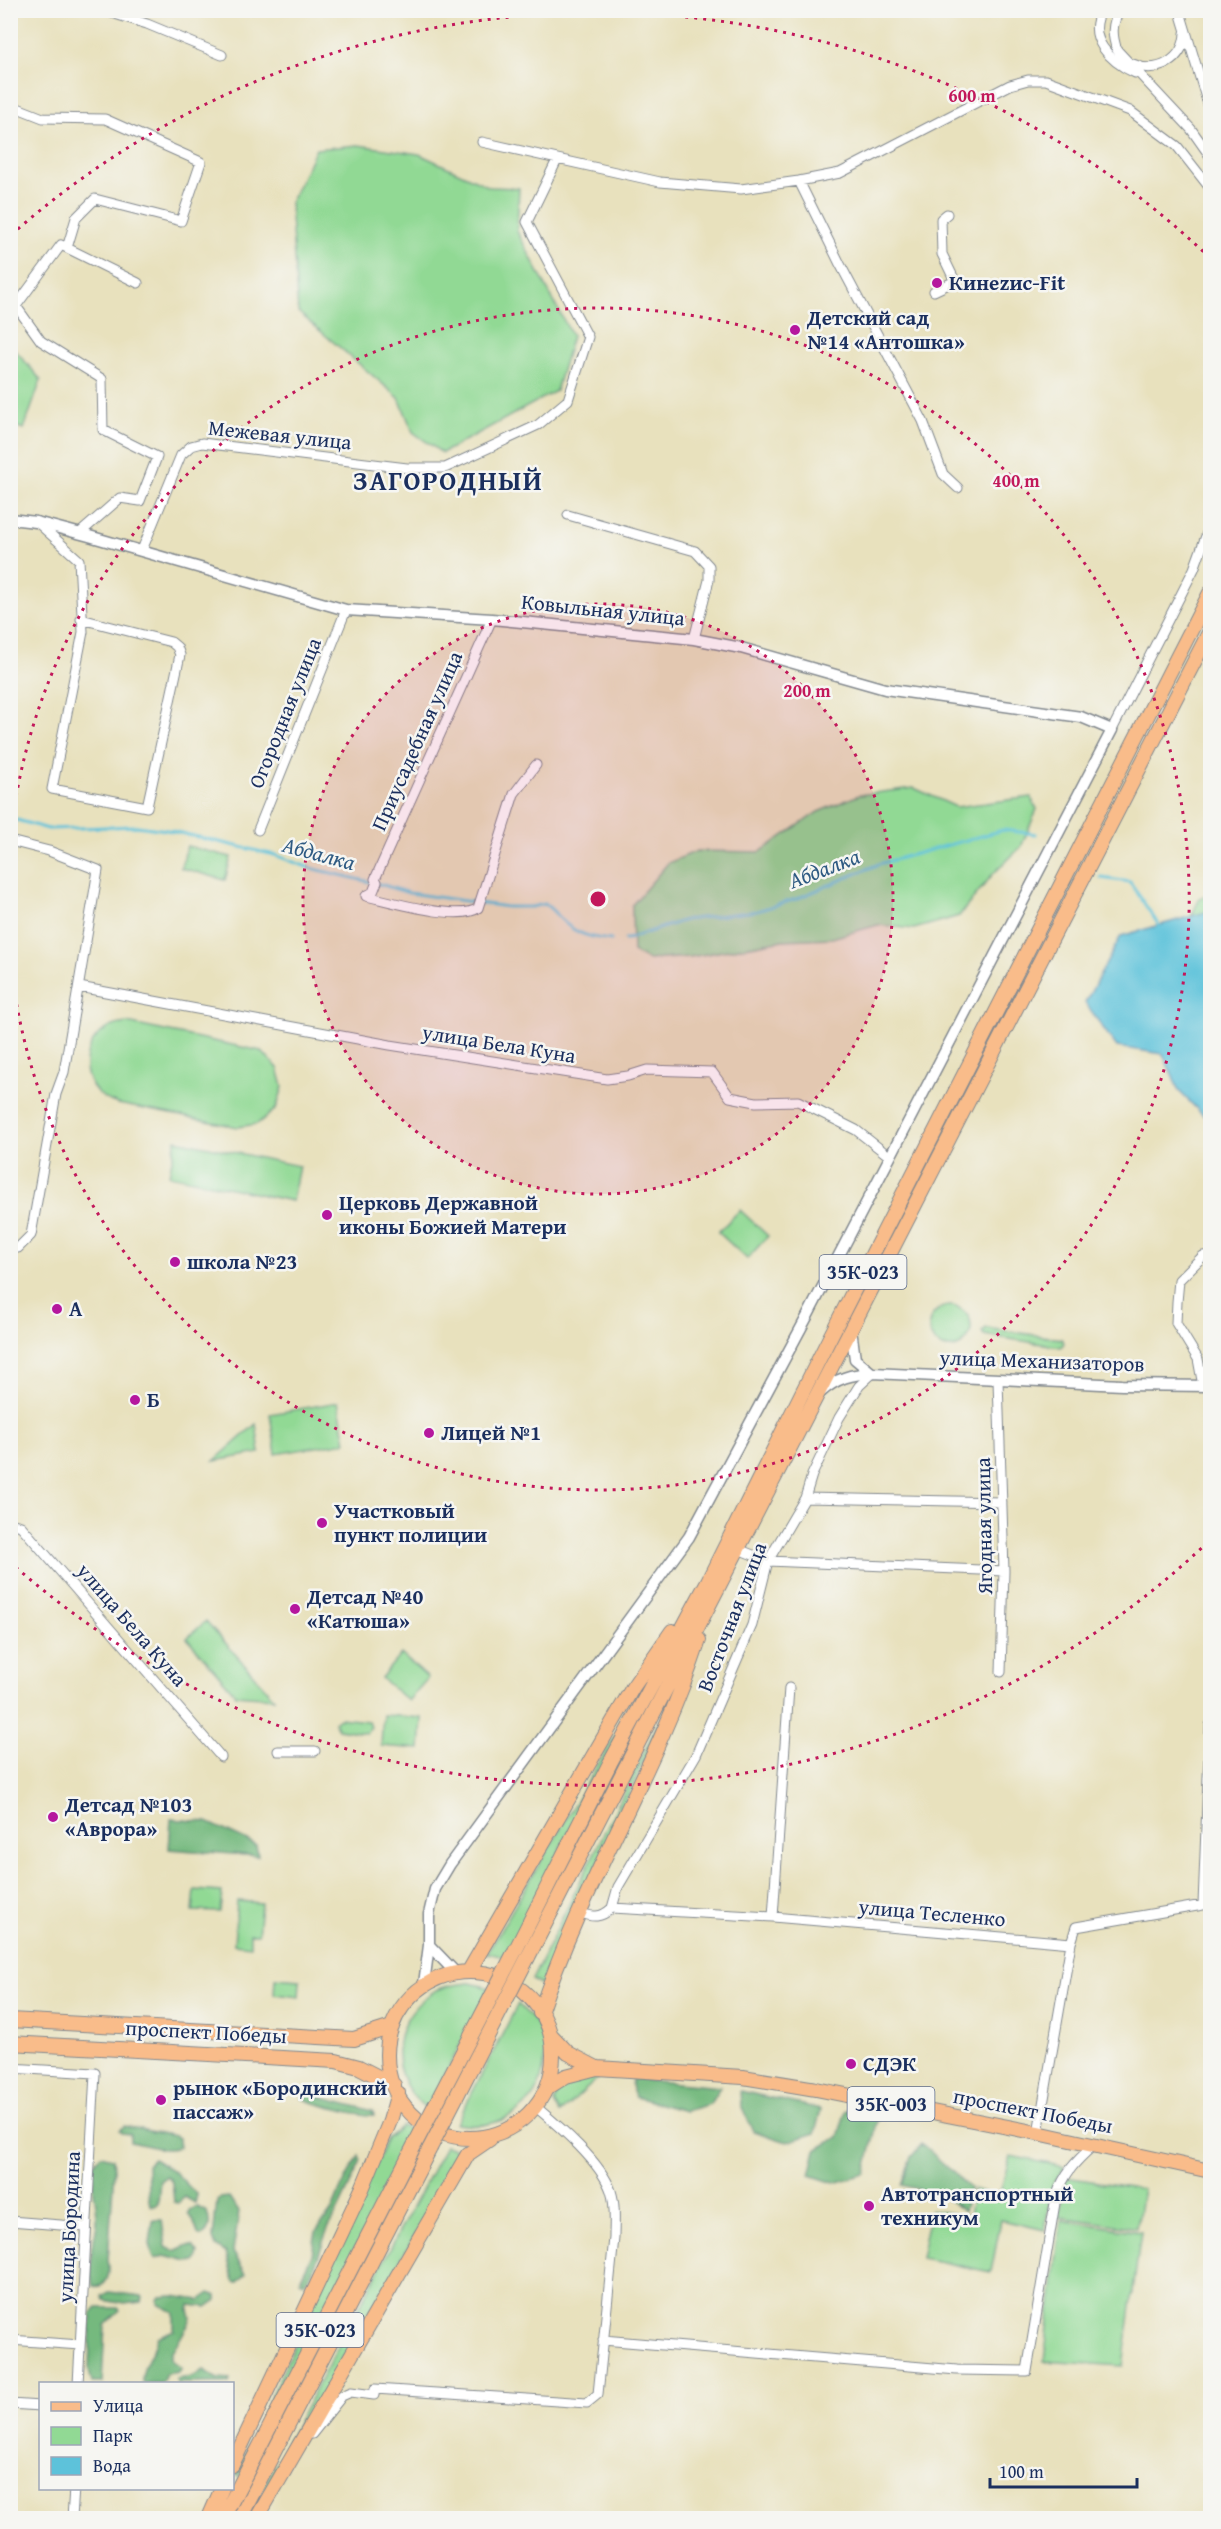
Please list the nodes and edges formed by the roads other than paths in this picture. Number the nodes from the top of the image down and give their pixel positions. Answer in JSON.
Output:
{"nodes":[{"id":1,"x":102,"y":10,"type":"edge"},
{"id":2,"x":1102,"y":10,"type":"edge"},
{"id":3,"x":1120,"y":10,"type":"edge"},
{"id":4,"x":1178,"y":10,"type":"edge"},
{"id":5,"x":1185,"y":28,"type":"junction"},
{"id":6,"x":222,"y":55,"type":"dead end"},
{"id":7,"x":1126,"y":60,"type":"junction"},
{"id":8,"x":1145,"y":77,"type":"junction"},
{"id":9,"x":10,"y":105,"type":"edge"},
{"id":10,"x":1210,"y":108,"type":"edge"},
{"id":11,"x":482,"y":142,"type":"dead end"},
{"id":12,"x":1210,"y":156,"type":"edge"},
{"id":13,"x":557,"y":160,"type":"junction"},
{"id":14,"x":799,"y":181,"type":"junction"},
{"id":15,"x":1210,"y":188,"type":"edge"},
{"id":16,"x":947,"y":214,"type":"dead end"},
{"id":17,"x":67,"y":248,"type":"junction"},
{"id":18,"x":138,"y":283,"type":"dead end"},
{"id":19,"x":934,"y":291,"type":"dead end"},
{"id":20,"x":15,"y":299,"type":"edge"},
{"id":21,"x":958,"y":488,"type":"dead end"},
{"id":22,"x":568,"y":515,"type":"dead end"},
{"id":23,"x":10,"y":519,"type":"edge"},
{"id":24,"x":36,"y":522,"type":"junction"},
{"id":25,"x":1210,"y":525,"type":"edge"},
{"id":26,"x":85,"y":535,"type":"junction"},
{"id":27,"x":142,"y":550,"type":"junction"},
{"id":28,"x":1210,"y":593,"type":"edge"},
{"id":29,"x":346,"y":610,"type":"junction"},
{"id":30,"x":81,"y":619,"type":"junction"},
{"id":31,"x":492,"y":619,"type":"junction"},
{"id":32,"x":1210,"y":631,"type":"edge"},
{"id":33,"x":694,"y":639,"type":"junction"},
{"id":34,"x":1112,"y":730,"type":"junction"},
{"id":35,"x":536,"y":765,"type":"dead end"},
{"id":36,"x":258,"y":830,"type":"dead end"},
{"id":37,"x":10,"y":841,"type":"edge"},
{"id":38,"x":79,"y":987,"type":"junction"},
{"id":39,"x":889,"y":1156,"type":"junction"},
{"id":40,"x":10,"y":1250,"type":"edge"},
{"id":41,"x":1210,"y":1255,"type":"edge"},
{"id":42,"x":851,"y":1329,"type":"junction"},
{"id":43,"x":873,"y":1373,"type":"junction"},
{"id":44,"x":998,"y":1380,"type":"junction"},
{"id":45,"x":1207,"y":1386,"type":"edge"},
{"id":46,"x":815,"y":1397,"type":"junction"},
{"id":47,"x":805,"y":1497,"type":"junction"},
{"id":48,"x":1002,"y":1502,"type":"junction"},
{"id":49,"x":10,"y":1523,"type":"edge"},
{"id":50,"x":738,"y":1549,"type":"junction"},
{"id":51,"x":768,"y":1561,"type":"junction"},
{"id":52,"x":1004,"y":1570,"type":"junction"},
{"id":53,"x":708,"y":1581,"type":"junction"},
{"id":54,"x":710,"y":1604,"type":"junction"},
{"id":55,"x":1001,"y":1672,"type":"dead end"},
{"id":56,"x":789,"y":1688,"type":"dead end"},
{"id":57,"x":1210,"y":1725,"type":"edge"},
{"id":58,"x":278,"y":1751,"type":"dead end"},
{"id":59,"x":315,"y":1751,"type":"dead end"},
{"id":60,"x":220,"y":1757,"type":"dead end"},
{"id":61,"x":612,"y":1908,"type":"junction"},
{"id":62,"x":579,"y":1912,"type":"junction"},
{"id":63,"x":773,"y":1917,"type":"junction"},
{"id":64,"x":1071,"y":1942,"type":"junction"},
{"id":65,"x":429,"y":1945,"type":"junction"},
{"id":66,"x":454,"y":1971,"type":"junction"},
{"id":67,"x":469,"y":1971,"type":"junction"},
{"id":68,"x":424,"y":1984,"type":"junction"},
{"id":69,"x":540,"y":2013,"type":"junction"},
{"id":70,"x":10,"y":2020,"type":"edge"},
{"id":71,"x":392,"y":2027,"type":"junction"},
{"id":72,"x":550,"y":2033,"type":"junction"},
{"id":73,"x":10,"y":2043,"type":"edge"},
{"id":74,"x":10,"y":2068,"type":"edge"},
{"id":75,"x":597,"y":2068,"type":"junction"},
{"id":76,"x":547,"y":2088,"type":"junction"},
{"id":77,"x":396,"y":2089,"type":"junction"},
{"id":78,"x":536,"y":2107,"type":"junction"},
{"id":79,"x":1038,"y":2133,"type":"junction"},
{"id":80,"x":494,"y":2136,"type":"junction"},
{"id":81,"x":1094,"y":2145,"type":"junction"},
{"id":82,"x":1210,"y":2171,"type":"edge"},
{"id":83,"x":10,"y":2221,"type":"edge"},
{"id":84,"x":86,"y":2227,"type":"junction"},
{"id":85,"x":10,"y":2340,"type":"edge"},
{"id":86,"x":603,"y":2340,"type":"junction"},
{"id":87,"x":80,"y":2345,"type":"junction"},
{"id":88,"x":78,"y":2382,"type":"edge"},
{"id":89,"x":10,"y":2404,"type":"edge"},
{"id":90,"x":39,"y":2406,"type":"edge"},
{"id":91,"x":295,"y":2455,"type":"junction"},
{"id":92,"x":234,"y":2461,"type":"edge"},
{"id":93,"x":74,"y":2490,"type":"edge"},
{"id":94,"x":221,"y":2490,"type":"edge"},
{"id":95,"x":72,"y":2518,"type":"edge"},
{"id":96,"x":209,"y":2518,"type":"edge"},
{"id":97,"x":223,"y":2518,"type":"edge"},
{"id":98,"x":240,"y":2518,"type":"edge"},
{"id":99,"x":257,"y":2518,"type":"edge"}],
"edges":[{"from":1,"to":6,"type":"street"},
{"from":2,"to":8,"type":"street"},
{"from":3,"to":7,"type":"street"},
{"from":4,"to":5,"type":"street"},
{"from":5,"to":7,"type":"street"},
{"from":5,"to":10,"type":"street"},
{"from":7,"to":8,"type":"street"},
{"from":8,"to":12,"type":"street"},
{"from":9,"to":17,"type":"street"},
{"from":11,"to":13,"type":"street"},
{"from":13,"to":14,"type":"street"},
{"from":13,"to":27,"type":"street","name":"Межевая улица"},
{"from":14,"to":15,"type":"street"},
{"from":14,"to":21,"type":"street"},
{"from":16,"to":19,"type":"street"},
{"from":17,"to":18,"type":"street"},
{"from":17,"to":20,"type":"street"},
{"from":20,"to":26,"type":"street"},
{"from":22,"to":33,"type":"street"},
{"from":23,"to":24,"type":"street","name":"Ковыльная улица"},
{"from":24,"to":26,"type":"street","name":"Ковыльная улица"},
{"from":24,"to":30,"type":"street"},
{"from":25,"to":34,"type":"street"},
{"from":26,"to":27,"type":"street","name":"Ковыльная улица"},
{"from":27,"to":29,"type":"street","name":"Ковыльная улица"},
{"from":28,"to":53,"type":"main road","number":"35К-023"},
{"from":29,"to":31,"type":"street","name":"Ковыльная улица"},
{"from":29,"to":36,"type":"street","name":"Огородная улица"},
{"from":30,"to":30,"type":"street"},
{"from":31,"to":33,"type":"street","name":"Ковыльная улица"},
{"from":31,"to":35,"type":"street","name":"Приусадебная улица"},
{"from":32,"to":42,"type":"main road","number":"35К-023"},
{"from":33,"to":34,"type":"street","name":"Ковыльная улица"},
{"from":34,"to":39,"type":"street"},
{"from":37,"to":38,"type":"street"},
{"from":38,"to":39,"type":"street","name":"улица Бела Куна"},
{"from":38,"to":40,"type":"street"},
{"from":39,"to":65,"type":"street"},
{"from":41,"to":45,"type":"street"},
{"from":42,"to":43,"type":"street"},
{"from":42,"to":46,"type":"main road","number":"35К-023"},
{"from":43,"to":44,"type":"street","name":"улица Механизаторов"},
{"from":43,"to":46,"type":"street","name":"улица Механизаторов"},
{"from":43,"to":47,"type":"street","name":"Восточная улица"},
{"from":44,"to":45,"type":"street","name":"улица Механизаторов"},
{"from":44,"to":48,"type":"street","name":"Ягодная улица"},
{"from":46,"to":50,"type":"main road","number":"35К-023"},
{"from":47,"to":48,"type":"street"},
{"from":47,"to":51,"type":"street","name":"Восточная улица"},
{"from":48,"to":52,"type":"street","name":"Ягодная улица"},
{"from":49,"to":60,"type":"street","name":"улица Бела Куна"},
{"from":50,"to":51,"type":"street"},
{"from":50,"to":54,"type":"main road","number":"35К-023"},
{"from":51,"to":52,"type":"street"},
{"from":51,"to":61,"type":"street","name":"Восточная улица"},
{"from":52,"to":55,"type":"street","name":"Ягодная улица"},
{"from":53,"to":67,"type":"main road"},
{"from":53,"to":97,"type":"main road","number":"35К-023","bridge":true},
{"from":54,"to":62,"type":"main road"},
{"from":54,"to":98,"type":"main road","number":"35К-023","bridge":true},
{"from":56,"to":63,"type":"street"},
{"from":57,"to":64,"type":"street"},
{"from":58,"to":59,"type":"street"},
{"from":61,"to":62,"type":"street","name":"улица Тесленко"},
{"from":61,"to":63,"type":"street","name":"улица Тесленко"},
{"from":62,"to":69,"type":"main road"},
{"from":63,"to":64,"type":"street","name":"улица Тесленко"},
{"from":64,"to":79,"type":"street"},
{"from":65,"to":66,"type":"street"},
{"from":65,"to":68,"type":"street"},
{"from":66,"to":67,"type":"main road"},
{"from":66,"to":68,"type":"main road"},
{"from":67,"to":69,"type":"main road"},
{"from":68,"to":71,"type":"main road"},
{"from":69,"to":72,"type":"main road"},
{"from":70,"to":71,"type":"main road","name":"проспект Победы"},
{"from":71,"to":77,"type":"main road"},
{"from":72,"to":75,"type":"main road","name":"проспект Победы"},
{"from":72,"to":76,"type":"main road"},
{"from":73,"to":77,"type":"main road","name":"проспект Победы"},
{"from":74,"to":84,"type":"street","name":"улица Бородина"},
{"from":75,"to":76,"type":"main road","name":"проспект Победы"},
{"from":75,"to":79,"type":"main road","name":"проспект Победы","number":"35К-003"},
{"from":76,"to":78,"type":"main road"},
{"from":77,"to":80,"type":"main road"},
{"from":77,"to":92,"type":"main road"},
{"from":78,"to":80,"type":"main road"},
{"from":78,"to":86,"type":"street"},
{"from":79,"to":81,"type":"main road","name":"проспект Победы","number":"35К-003"},
{"from":80,"to":91,"type":"main road"},
{"from":81,"to":82,"type":"main road","name":"проспект Победы","number":"35К-003"},
{"from":81,"to":86,"type":"street"},
{"from":83,"to":84,"type":"street"},
{"from":84,"to":87,"type":"street","name":"улица Бородина"},
{"from":85,"to":87,"type":"street"},
{"from":86,"to":91,"type":"street"},
{"from":87,"to":88,"type":"street","name":"улица Бородина"},
{"from":89,"to":90,"type":"street"},
{"from":91,"to":99,"type":"main road"},
{"from":93,"to":95,"type":"street"},
{"from":94,"to":96,"type":"main road"}]}
